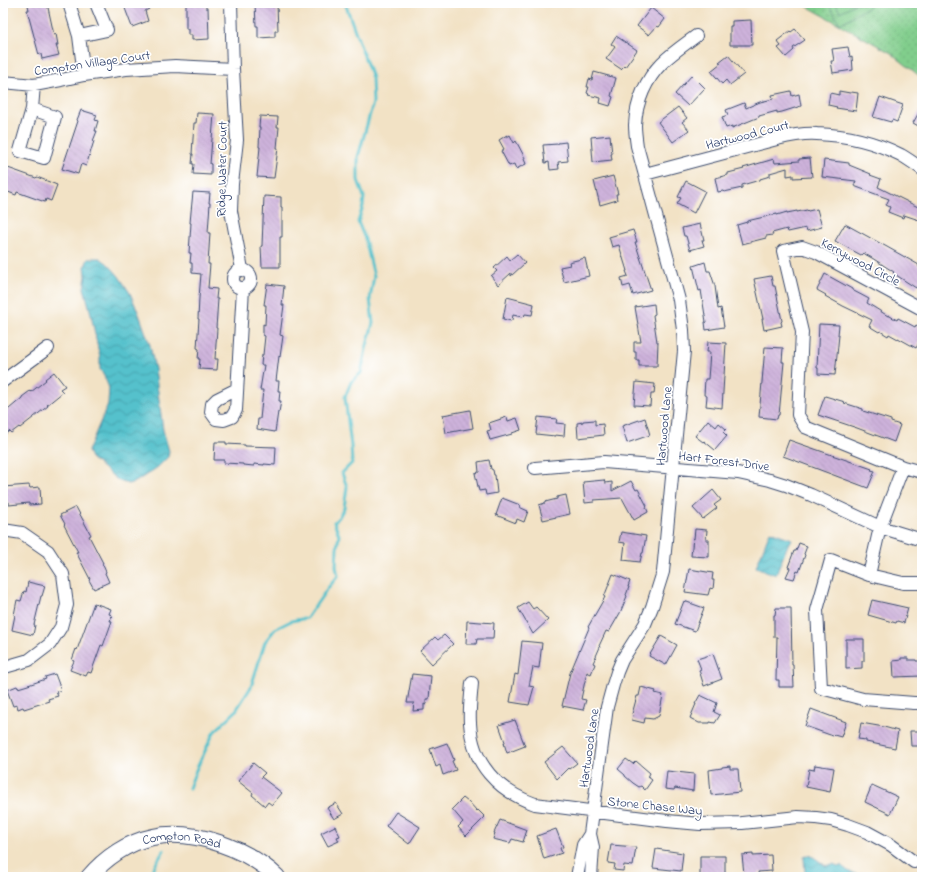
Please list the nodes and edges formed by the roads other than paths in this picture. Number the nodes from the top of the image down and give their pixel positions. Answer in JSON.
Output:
{"nodes":[{"id":1,"x":69,"y":3,"type":"edge"},
{"id":2,"x":96,"y":3,"type":"edge"},
{"id":3,"x":231,"y":3,"type":"edge"},
{"id":4,"x":80,"y":36,"type":"junction"},
{"id":5,"x":696,"y":36,"type":"dead end"},
{"id":6,"x":233,"y":68,"type":"junction"},
{"id":7,"x":84,"y":75,"type":"junction"},
{"id":8,"x":3,"y":82,"type":"edge"},
{"id":9,"x":34,"y":85,"type":"junction"},
{"id":10,"x":32,"y":109,"type":"dead end"},
{"id":11,"x":922,"y":169,"type":"edge"},
{"id":12,"x":645,"y":174,"type":"junction"},
{"id":13,"x":922,"y":310,"type":"edge"},
{"id":14,"x":48,"y":348,"type":"dead end"},
{"id":15,"x":3,"y":381,"type":"edge"},
{"id":16,"x":237,"y":389,"type":"dead end"},
{"id":17,"x":904,"y":467,"type":"junction"},
{"id":18,"x":535,"y":468,"type":"dead end"},
{"id":19,"x":673,"y":468,"type":"junction"},
{"id":20,"x":922,"y":472,"type":"edge"},
{"id":21,"x":880,"y":528,"type":"junction"},
{"id":22,"x":3,"y":530,"type":"edge"},
{"id":23,"x":922,"y":540,"type":"edge"},
{"id":24,"x":869,"y":575,"type":"junction"},
{"id":25,"x":922,"y":583,"type":"edge"},
{"id":26,"x":3,"y":667,"type":"edge"},
{"id":27,"x":472,"y":683,"type":"dead end"},
{"id":28,"x":922,"y":703,"type":"edge"},
{"id":29,"x":593,"y":812,"type":"junction"},
{"id":30,"x":590,"y":834,"type":"junction"},
{"id":31,"x":914,"y":862,"type":"dead end"},
{"id":32,"x":89,"y":877,"type":"edge"},
{"id":33,"x":277,"y":877,"type":"edge"},
{"id":34,"x":577,"y":877,"type":"edge"},
{"id":35,"x":591,"y":877,"type":"edge"}],
"edges":[{"from":1,"to":4,"type":"street"},
{"from":2,"to":4,"type":"street"},
{"from":3,"to":6,"type":"street","name":"Ridge Water Court"},
{"from":4,"to":7,"type":"street"},
{"from":5,"to":12,"type":"street","name":"Hartwood Lane"},
{"from":6,"to":7,"type":"street","name":"Compton Village Court"},
{"from":6,"to":16,"type":"street","name":"Ridge Water Court"},
{"from":7,"to":9,"type":"street","name":"Compton Village Court"},
{"from":8,"to":9,"type":"street","name":"Compton Village Court"},
{"from":9,"to":10,"type":"street"},
{"from":11,"to":12,"type":"street","name":"Hartwood Court"},
{"from":12,"to":19,"type":"street","name":"Hartwood Lane"},
{"from":13,"to":17,"type":"street","name":"Kerrywood Circle"},
{"from":14,"to":15,"type":"street"},
{"from":17,"to":20,"type":"street","name":"Kerrywood Circle"},
{"from":17,"to":21,"type":"street"},
{"from":18,"to":19,"type":"street","name":"Hart Forest Drive"},
{"from":19,"to":21,"type":"street","name":"Hart Forest Drive"},
{"from":19,"to":29,"type":"street","name":"Hartwood Lane"},
{"from":21,"to":23,"type":"street","name":"Hart Forest Drive"},
{"from":21,"to":24,"type":"street"},
{"from":22,"to":26,"type":"street"},
{"from":24,"to":25,"type":"street"},
{"from":24,"to":28,"type":"street"},
{"from":27,"to":29,"type":"street","name":"Stone Chase Way"},
{"from":29,"to":30,"type":"street","name":"Hartwood Lane"},
{"from":29,"to":31,"type":"street","name":"Stone Chase Way"},
{"from":30,"to":34,"type":"street","name":"Hartwood Lane"},
{"from":30,"to":35,"type":"street","name":"Hartwood Lane"},
{"from":32,"to":33,"type":"main road","name":"Compton Road"}]}
